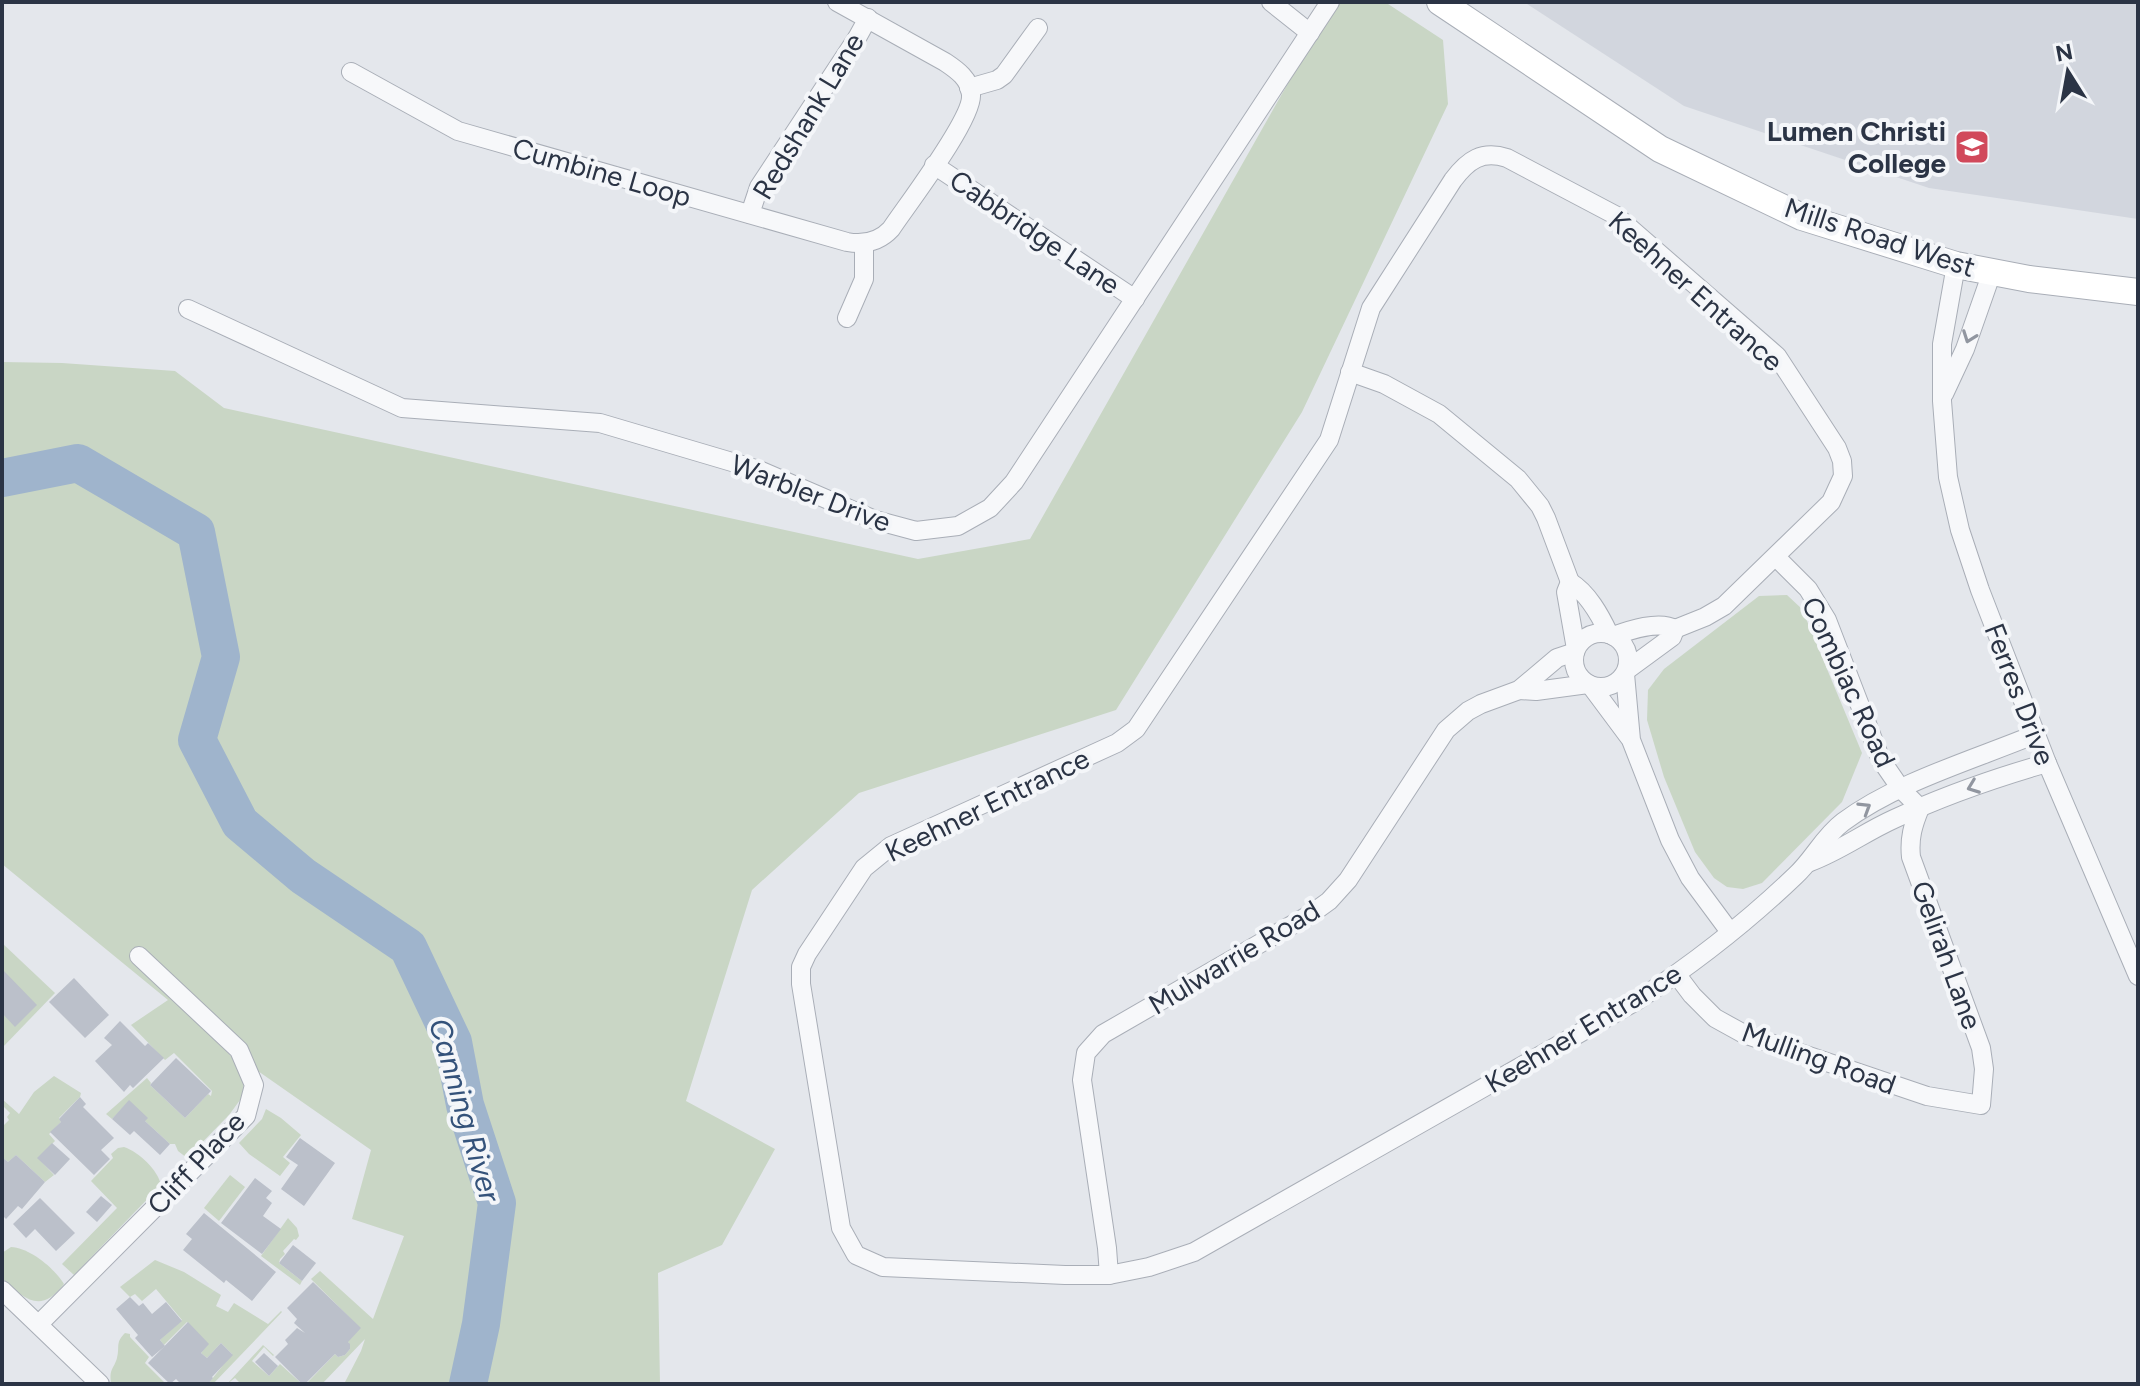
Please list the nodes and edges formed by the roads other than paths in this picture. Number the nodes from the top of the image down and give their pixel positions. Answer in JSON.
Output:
{"nodes":[{"id":1,"x":837,"y":2,"type":"edge"},
{"id":2,"x":1271,"y":2,"type":"edge"},
{"id":3,"x":1330,"y":2,"type":"edge"},
{"id":4,"x":1440,"y":2,"type":"edge"},
{"id":5,"x":868,"y":18,"type":"junction"},
{"id":6,"x":1038,"y":28,"type":"dead end"},
{"id":7,"x":1310,"y":33,"type":"junction"},
{"id":8,"x":351,"y":72,"type":"dead end"},
{"id":9,"x":969,"y":88,"type":"junction"},
{"id":10,"x":934,"y":165,"type":"junction"},
{"id":11,"x":750,"y":214,"type":"junction"},
{"id":12,"x":864,"y":243,"type":"junction"},
{"id":13,"x":1956,"y":265,"type":"junction"},
{"id":14,"x":1992,"y":272,"type":"junction"},
{"id":15,"x":2137,"y":291,"type":"edge"},
{"id":16,"x":1135,"y":299,"type":"junction"},
{"id":17,"x":188,"y":309,"type":"dead end"},
{"id":18,"x":847,"y":318,"type":"dead end"},
{"id":19,"x":1350,"y":372,"type":"junction"},
{"id":20,"x":1942,"y":401,"type":"junction"},
{"id":21,"x":1776,"y":557,"type":"junction"},
{"id":22,"x":1570,"y":582,"type":"junction"},
{"id":23,"x":1675,"y":629,"type":"junction"},
{"id":24,"x":1611,"y":635,"type":"junction"},
{"id":25,"x":1575,"y":650,"type":"junction"},
{"id":26,"x":1626,"y":672,"type":"junction"},
{"id":27,"x":1590,"y":685,"type":"junction"},
{"id":28,"x":1519,"y":690,"type":"junction"},
{"id":29,"x":2036,"y":734,"type":"junction"},
{"id":30,"x":1631,"y":740,"type":"junction"},
{"id":31,"x":2047,"y":763,"type":"junction"},
{"id":32,"x":1901,"y":789,"type":"junction"},
{"id":33,"x":1920,"y":808,"type":"junction"},
{"id":34,"x":1810,"y":862,"type":"junction"},
{"id":35,"x":1730,"y":932,"type":"junction"},
{"id":36,"x":139,"y":956,"type":"dead end"},
{"id":37,"x":1677,"y":975,"type":"junction"},
{"id":38,"x":2138,"y":976,"type":"edge"},
{"id":39,"x":1981,"y":1105,"type":"joint"},
{"id":40,"x":1109,"y":1275,"type":"junction"},
{"id":41,"x":2,"y":1290,"type":"edge"},
{"id":42,"x":39,"y":1324,"type":"junction"},
{"id":43,"x":100,"y":1384,"type":"edge"}],
"edges":[{"from":1,"to":5,"type":"street"},
{"from":2,"to":7,"type":"street"},
{"from":3,"to":7,"type":"street","name":"Warbler Drive"},
{"from":4,"to":13,"type":"main road","name":"Mills Road West"},
{"from":5,"to":9,"type":"street"},
{"from":5,"to":11,"type":"street","name":"Redshank Lane"},
{"from":6,"to":9,"type":"street"},
{"from":7,"to":16,"type":"street","name":"Warbler Drive"},
{"from":8,"to":11,"type":"street","name":"Cumbine Loop"},
{"from":9,"to":10,"type":"street"},
{"from":10,"to":12,"type":"street"},
{"from":10,"to":16,"type":"street","name":"Cabbridge Lane"},
{"from":11,"to":12,"type":"street","name":"Cumbine Loop"},
{"from":12,"to":18,"type":"street"},
{"from":13,"to":14,"type":"main road","name":"Mills Road West"},
{"from":13,"to":20,"type":"street","name":"Ferres Drive"},
{"from":14,"to":15,"type":"main road","name":"Mills Road West"},
{"from":14,"to":20,"type":"street","name":"Ferres Drive","one_way":true},
{"from":16,"to":17,"type":"street","name":"Warbler Drive"},
{"from":19,"to":21,"type":"street","name":"Keehner Entrance"},
{"from":19,"to":22,"type":"street"},
{"from":19,"to":40,"type":"street","name":"Keehner Entrance"},
{"from":20,"to":29,"type":"street","name":"Ferres Drive"},
{"from":21,"to":23,"type":"street","name":"Keehner Entrance"},
{"from":21,"to":32,"type":"street","name":"Combiac Road"},
{"from":22,"to":24,"type":"street"},
{"from":22,"to":25,"type":"street"},
{"from":23,"to":24,"type":"street","name":"Keehner Entrance"},
{"from":23,"to":26,"type":"street","name":"Keehner Entrance"},
{"from":24,"to":25,"type":"street"},
{"from":24,"to":26,"type":"street"},
{"from":25,"to":27,"type":"street"},
{"from":25,"to":28,"type":"street","name":"Mulwarrie Road"},
{"from":26,"to":27,"type":"street"},
{"from":26,"to":30,"type":"street"},
{"from":27,"to":28,"type":"street","name":"Mulwarrie Road"},
{"from":27,"to":30,"type":"street"},
{"from":28,"to":40,"type":"street","name":"Mulwarrie Road"},
{"from":29,"to":31,"type":"street","name":"Ferres Drive"},
{"from":29,"to":32,"type":"street","name":"Keehner Entrance"},
{"from":30,"to":35,"type":"street"},
{"from":31,"to":33,"type":"street","name":"Keehner Entrance","one_way":true},
{"from":31,"to":38,"type":"street","name":"Ferres Drive"},
{"from":32,"to":33,"type":"street","name":"Combiac Road"},
{"from":34,"to":32,"type":"street","name":"Keehner Entrance","one_way":true},
{"from":33,"to":34,"type":"street","name":"Keehner Entrance"},
{"from":33,"to":39,"type":"street","name":"Gelirah Lane"},
{"from":34,"to":35,"type":"street","name":"Keehner Entrance"},
{"from":35,"to":37,"type":"street","name":"Keehner Entrance"},
{"from":36,"to":42,"type":"street","name":"Cliff Place"},
{"from":37,"to":39,"type":"street","name":"Mulling Road"},
{"from":37,"to":40,"type":"street","name":"Keehner Entrance"},
{"from":41,"to":42,"type":"street"},
{"from":42,"to":43,"type":"street"}]}
